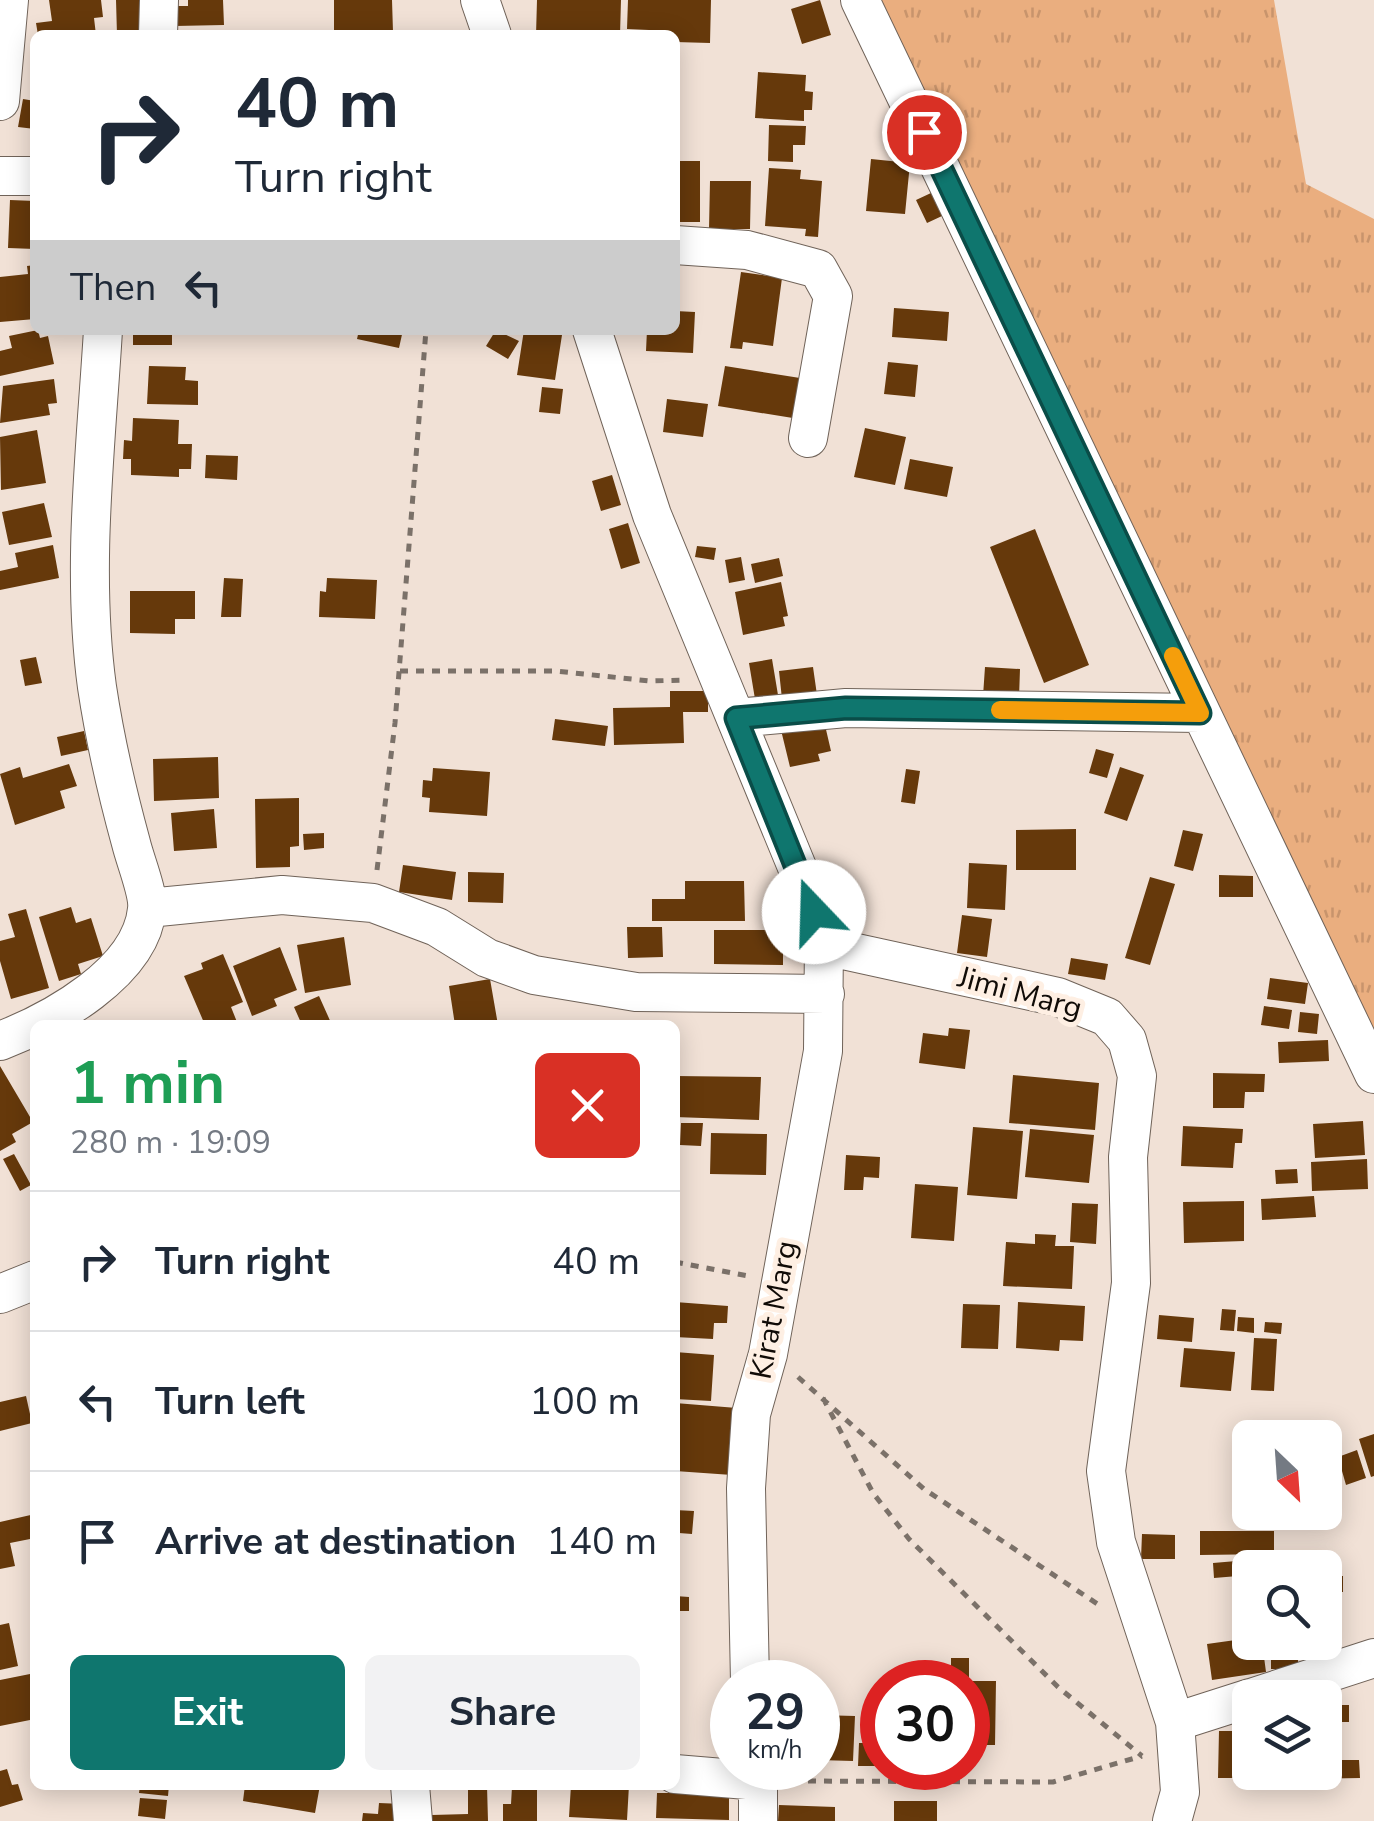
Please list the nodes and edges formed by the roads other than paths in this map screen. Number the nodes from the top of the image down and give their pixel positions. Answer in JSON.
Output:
{"nodes":[{"id":1,"x":9,"y":0,"type":"edge"},
{"id":2,"x":158,"y":0,"type":"edge"},
{"id":3,"x":480,"y":0,"type":"edge"},
{"id":4,"x":860,"y":0,"type":"edge"},
{"id":5,"x":158,"y":30,"type":"edge"},
{"id":6,"x":490,"y":30,"type":"edge"},
{"id":7,"x":0,"y":101,"type":"edge"},
{"id":8,"x":0,"y":176,"type":"edge"},
{"id":9,"x":30,"y":176,"type":"edge"},
{"id":10,"x":680,"y":245,"type":"edge"},
{"id":11,"x":103,"y":335,"type":"edge"},
{"id":12,"x":594,"y":335,"type":"edge"},
{"id":13,"x":808,"y":438,"type":"dead end"},
{"id":14,"x":1200,"y":713,"type":"junction"},
{"id":15,"x":736,"y":718,"type":"junction"},
{"id":16,"x":148,"y":908,"type":"junction"},
{"id":17,"x":824,"y":939,"type":"junction"},
{"id":18,"x":825,"y":994,"type":"junction"},
{"id":19,"x":41,"y":1020,"type":"edge"},
{"id":20,"x":30,"y":1026,"type":"edge"},
{"id":21,"x":0,"y":1041,"type":"edge"},
{"id":22,"x":1374,"y":1074,"type":"edge"},
{"id":23,"x":30,"y":1282,"type":"edge"},
{"id":24,"x":0,"y":1294,"type":"edge"},
{"id":25,"x":1374,"y":1658,"type":"edge"},
{"id":26,"x":750,"y":1660,"type":"edge"},
{"id":27,"x":1306,"y":1680,"type":"edge"},
{"id":28,"x":1232,"y":1704,"type":"edge"},
{"id":29,"x":1175,"y":1722,"type":"junction"},
{"id":30,"x":680,"y":1774,"type":"edge"},
{"id":31,"x":710,"y":1774,"type":"edge"},
{"id":32,"x":410,"y":1790,"type":"edge"},
{"id":33,"x":759,"y":1790,"type":"edge"},
{"id":34,"x":413,"y":1821,"type":"edge"},
{"id":35,"x":758,"y":1821,"type":"edge"},
{"id":36,"x":1172,"y":1821,"type":"edge"}],
"edges":[{"from":1,"to":7,"type":"street"},
{"from":2,"to":5,"type":"street"},
{"from":3,"to":6,"type":"street"},
{"from":4,"to":14,"type":"street"},
{"from":8,"to":9,"type":"street"},
{"from":10,"to":13,"type":"street"},
{"from":11,"to":16,"type":"street"},
{"from":12,"to":15,"type":"street"},
{"from":14,"to":15,"type":"street"},
{"from":14,"to":22,"type":"street"},
{"from":15,"to":17,"type":"street"},
{"from":16,"to":18,"type":"street"},
{"from":16,"to":19,"type":"street"},
{"from":17,"to":18,"type":"street","name":"Kirat Marg"},
{"from":17,"to":29,"type":"street","name":"Jimi Marg"},
{"from":18,"to":26,"type":"street","name":"Kirat Marg"},
{"from":20,"to":21,"type":"street"},
{"from":23,"to":24,"type":"street"},
{"from":25,"to":27,"type":"street"},
{"from":28,"to":29,"type":"street"},
{"from":29,"to":36,"type":"street","name":"Jimi Marg"},
{"from":30,"to":31,"type":"street"},
{"from":32,"to":34,"type":"street"},
{"from":33,"to":35,"type":"street"}]}
